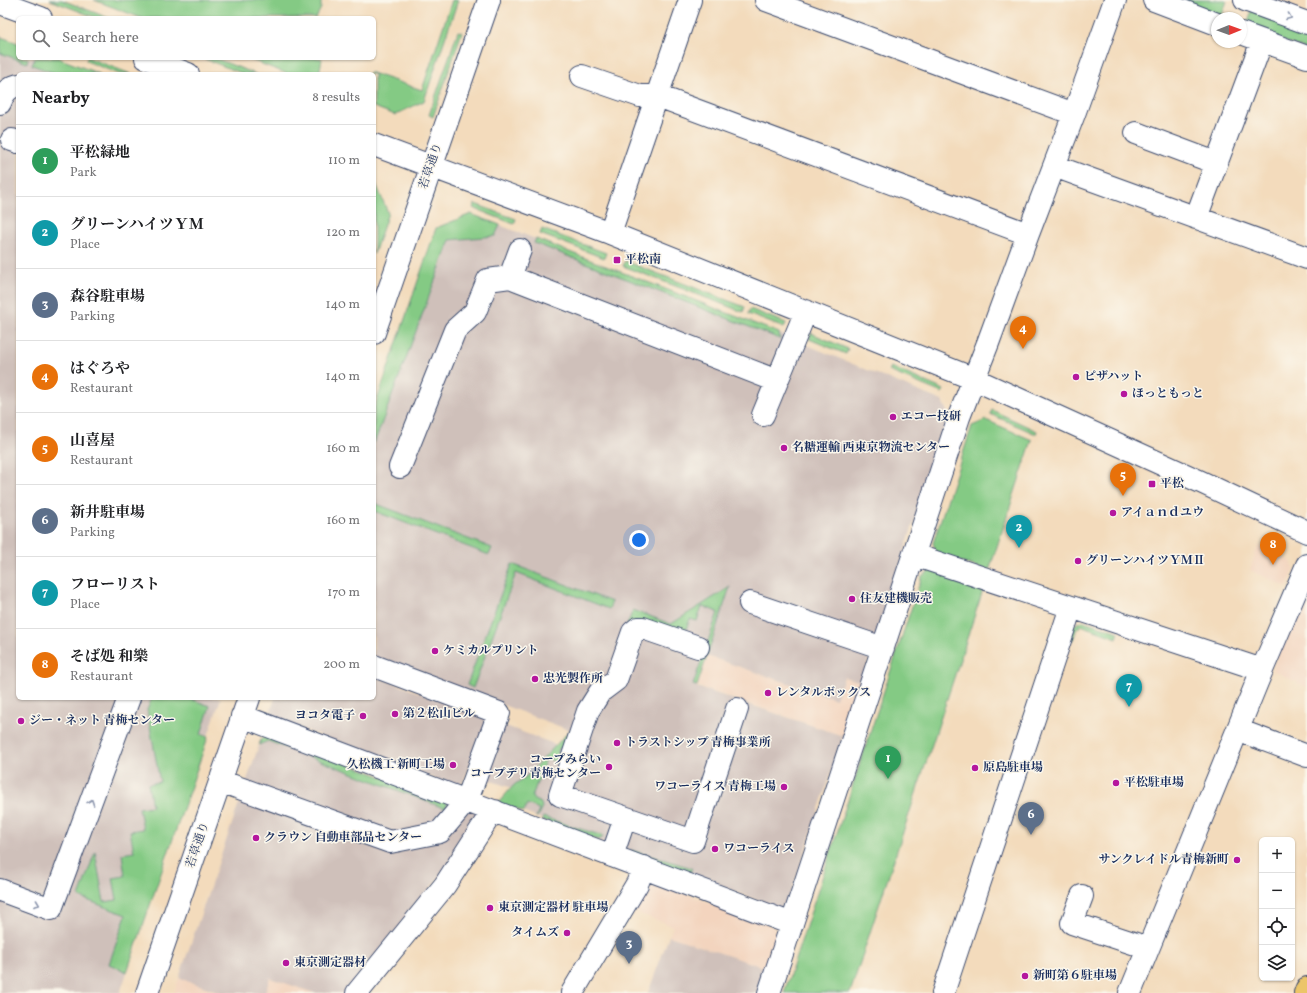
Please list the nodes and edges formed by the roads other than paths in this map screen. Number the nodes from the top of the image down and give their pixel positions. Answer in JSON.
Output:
{"nodes":[{"id":1,"x":489,"y":0,"type":"edge"},
{"id":2,"x":690,"y":0,"type":"edge"},
{"id":3,"x":766,"y":0,"type":"edge"},
{"id":4,"x":1115,"y":0,"type":"edge"},
{"id":5,"x":1154,"y":0,"type":"edge"},
{"id":6,"x":1245,"y":0,"type":"edge"},
{"id":7,"x":0,"y":3,"type":"edge"},
{"id":8,"x":35,"y":16,"type":"edge"},
{"id":9,"x":1211,"y":22,"type":"edge"},
{"id":10,"x":1307,"y":23,"type":"edge"},
{"id":11,"x":1247,"y":35,"type":"edge"},
{"id":12,"x":1262,"y":40,"type":"junction"},
{"id":13,"x":1307,"y":57,"type":"edge"},
{"id":14,"x":151,"y":60,"type":"edge"},
{"id":15,"x":183,"y":72,"type":"edge"},
{"id":16,"x":582,"y":76,"type":"dead end"},
{"id":17,"x":16,"y":85,"type":"edge"},
{"id":18,"x":658,"y":96,"type":"junction"},
{"id":19,"x":0,"y":103,"type":"edge"},
{"id":20,"x":1074,"y":114,"type":"junction"},
{"id":21,"x":1136,"y":133,"type":"dead end"},
{"id":22,"x":376,"y":146,"type":"edge"},
{"id":23,"x":1216,"y":163,"type":"junction"},
{"id":24,"x":1054,"y":166,"type":"junction"},
{"id":25,"x":431,"y":167,"type":"junction"},
{"id":26,"x":1196,"y":218,"type":"junction"},
{"id":27,"x":610,"y":233,"type":"junction"},
{"id":28,"x":1028,"y":234,"type":"junction"},
{"id":29,"x":520,"y":250,"type":"dead end"},
{"id":30,"x":1307,"y":258,"type":"edge"},
{"id":31,"x":510,"y":277,"type":"junction"},
{"id":32,"x":806,"y":312,"type":"junction"},
{"id":33,"x":376,"y":327,"type":"edge"},
{"id":34,"x":974,"y":379,"type":"junction"},
{"id":35,"x":777,"y":381,"type":"junction"},
{"id":36,"x":763,"y":415,"type":"dead end"},
{"id":37,"x":400,"y":467,"type":"dead end"},
{"id":38,"x":1307,"y":532,"type":"edge"},
{"id":39,"x":914,"y":555,"type":"junction"},
{"id":40,"x":1307,"y":565,"type":"edge"},
{"id":41,"x":750,"y":603,"type":"dead end"},
{"id":42,"x":1071,"y":607,"type":"junction"},
{"id":43,"x":698,"y":647,"type":"dead end"},
{"id":44,"x":883,"y":648,"type":"junction"},
{"id":45,"x":376,"y":667,"type":"edge"},
{"id":46,"x":1262,"y":670,"type":"junction"},
{"id":47,"x":128,"y":700,"type":"edge"},
{"id":48,"x":245,"y":707,"type":"edge"},
{"id":49,"x":738,"y":709,"type":"dead end"},
{"id":50,"x":1238,"y":730,"type":"junction"},
{"id":51,"x":1307,"y":756,"type":"edge"},
{"id":52,"x":220,"y":781,"type":"junction"},
{"id":53,"x":466,"y":800,"type":"junction"},
{"id":54,"x":495,"y":811,"type":"junction"},
{"id":55,"x":625,"y":818,"type":"junction"},
{"id":56,"x":612,"y":856,"type":"junction"},
{"id":57,"x":644,"y":867,"type":"junction"},
{"id":58,"x":0,"y":890,"type":"edge"},
{"id":59,"x":1082,"y":896,"type":"dead end"},
{"id":60,"x":792,"y":924,"type":"junction"},
{"id":61,"x":1148,"y":948,"type":"junction"},
{"id":62,"x":1307,"y":988,"type":"edge"},
{"id":63,"x":148,"y":993,"type":"edge"},
{"id":64,"x":357,"y":993,"type":"edge"},
{"id":65,"x":572,"y":993,"type":"edge"},
{"id":66,"x":769,"y":993,"type":"edge"},
{"id":67,"x":942,"y":993,"type":"edge"},
{"id":68,"x":1130,"y":993,"type":"edge"},
{"id":69,"x":1305,"y":993,"type":"edge"}],
"edges":[{"from":1,"to":25,"type":"street","name":"若草通り"},
{"from":2,"to":18,"type":"street"},
{"from":3,"to":20,"type":"street"},
{"from":4,"to":20,"type":"street"},
{"from":5,"to":9,"type":"street"},
{"from":6,"to":10,"type":"street","one_way":true},
{"from":7,"to":8,"type":"street"},
{"from":11,"to":12,"type":"street"},
{"from":12,"to":13,"type":"street"},
{"from":12,"to":23,"type":"street"},
{"from":14,"to":15,"type":"street"},
{"from":16,"to":18,"type":"street"},
{"from":17,"to":19,"type":"street"},
{"from":18,"to":27,"type":"street"},
{"from":18,"to":28,"type":"street"},
{"from":20,"to":24,"type":"street"},
{"from":21,"to":23,"type":"street"},
{"from":22,"to":25,"type":"street"},
{"from":23,"to":26,"type":"street"},
{"from":24,"to":26,"type":"street"},
{"from":24,"to":28,"type":"street"},
{"from":25,"to":27,"type":"street"},
{"from":25,"to":33,"type":"street","name":"若草通り"},
{"from":26,"to":30,"type":"street"},
{"from":27,"to":32,"type":"street"},
{"from":28,"to":34,"type":"street"},
{"from":29,"to":31,"type":"street"},
{"from":31,"to":35,"type":"street"},
{"from":31,"to":37,"type":"street"},
{"from":32,"to":34,"type":"street"},
{"from":32,"to":35,"type":"street"},
{"from":34,"to":38,"type":"street"},
{"from":34,"to":39,"type":"street"},
{"from":35,"to":36,"type":"street"},
{"from":39,"to":42,"type":"street"},
{"from":39,"to":44,"type":"street"},
{"from":40,"to":46,"type":"street"},
{"from":41,"to":44,"type":"street"},
{"from":42,"to":46,"type":"street"},
{"from":42,"to":67,"type":"street"},
{"from":43,"to":55,"type":"street"},
{"from":44,"to":60,"type":"street"},
{"from":45,"to":53,"type":"street"},
{"from":46,"to":50,"type":"street"},
{"from":58,"to":47,"type":"street","one_way":true},
{"from":48,"to":52,"type":"street","name":"若草通り"},
{"from":48,"to":53,"type":"street"},
{"from":49,"to":55,"type":"street"},
{"from":50,"to":51,"type":"street"},
{"from":50,"to":61,"type":"street"},
{"from":52,"to":53,"type":"street"},
{"from":52,"to":63,"type":"street","name":"若草通り"},
{"from":53,"to":54,"type":"street"},
{"from":54,"to":56,"type":"street"},
{"from":54,"to":64,"type":"street"},
{"from":55,"to":56,"type":"street"},
{"from":56,"to":57,"type":"street"},
{"from":57,"to":60,"type":"street"},
{"from":57,"to":65,"type":"street"},
{"from":59,"to":61,"type":"street"},
{"from":60,"to":66,"type":"street"},
{"from":61,"to":68,"type":"street"},
{"from":62,"to":69,"type":"main road"}]}
